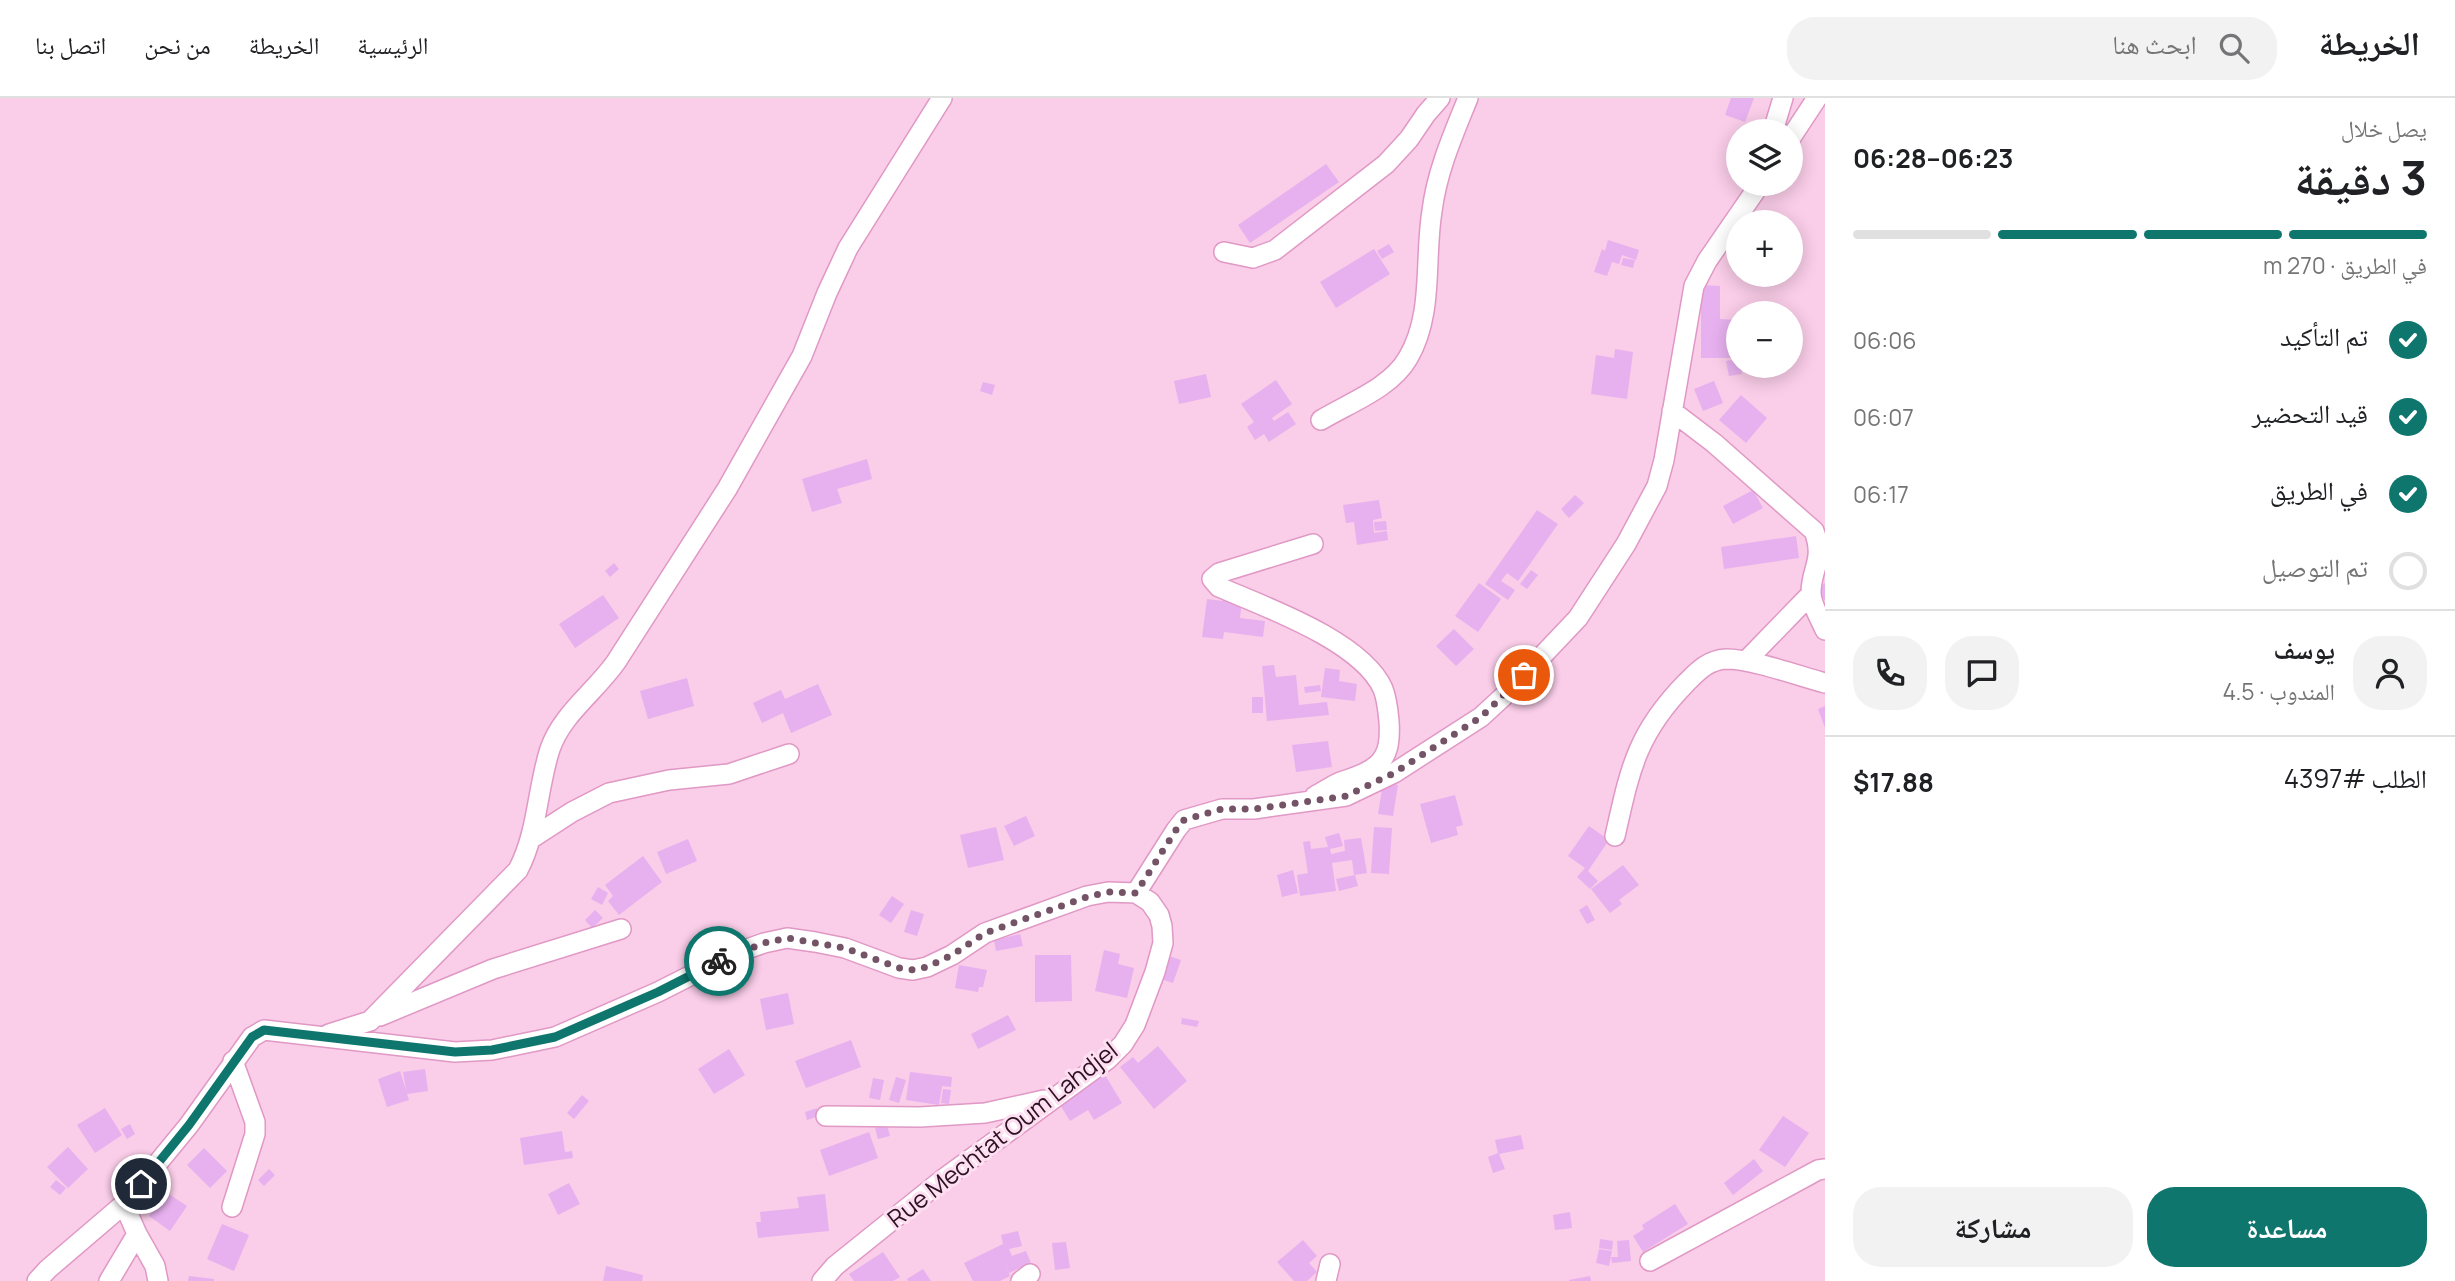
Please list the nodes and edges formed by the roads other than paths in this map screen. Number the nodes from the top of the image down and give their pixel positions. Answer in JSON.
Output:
{"nodes":[{"id":1,"x":942,"y":98,"type":"edge"},
{"id":2,"x":1440,"y":98,"type":"edge"},
{"id":3,"x":1468,"y":98,"type":"edge"},
{"id":4,"x":1783,"y":98,"type":"edge"},
{"id":5,"x":1817,"y":98,"type":"edge"},
{"id":6,"x":1777,"y":119,"type":"edge"},
{"id":7,"x":1803,"y":119,"type":"edge"},
{"id":8,"x":1752,"y":196,"type":"edge"},
{"id":9,"x":1224,"y":251,"type":"dead end"},
{"id":10,"x":1672,"y":411,"type":"junction"},
{"id":11,"x":1321,"y":420,"type":"dead end"},
{"id":12,"x":1312,"y":544,"type":"dead end"},
{"id":13,"x":1811,"y":594,"type":"junction"},
{"id":14,"x":1825,"y":631,"type":"edge"},
{"id":15,"x":1746,"y":661,"type":"junction"},
{"id":16,"x":1825,"y":684,"type":"edge"},
{"id":17,"x":789,"y":754,"type":"dead end"},
{"id":18,"x":1291,"y":804,"type":"junction"},
{"id":19,"x":1615,"y":836,"type":"dead end"},
{"id":20,"x":532,"y":838,"type":"junction"},
{"id":21,"x":1136,"y":893,"type":"junction"},
{"id":22,"x":621,"y":929,"type":"dead end"},
{"id":23,"x":369,"y":1021,"type":"junction"},
{"id":24,"x":320,"y":1037,"type":"junction"},
{"id":25,"x":233,"y":1061,"type":"junction"},
{"id":26,"x":1052,"y":1098,"type":"junction"},
{"id":27,"x":826,"y":1116,"type":"dead end"},
{"id":28,"x":1825,"y":1169,"type":"edge"},
{"id":29,"x":124,"y":1204,"type":"junction"},
{"id":30,"x":232,"y":1207,"type":"dead end"},
{"id":31,"x":137,"y":1234,"type":"junction"},
{"id":32,"x":1650,"y":1261,"type":"dead end"},
{"id":33,"x":37,"y":1281,"type":"edge"},
{"id":34,"x":108,"y":1281,"type":"edge"},
{"id":35,"x":158,"y":1281,"type":"edge"},
{"id":36,"x":822,"y":1281,"type":"edge"}],
"edges":[{"from":1,"to":20,"type":"street"},
{"from":2,"to":9,"type":"street"},
{"from":3,"to":11,"type":"street"},
{"from":4,"to":6,"type":"street"},
{"from":5,"to":7,"type":"street"},
{"from":8,"to":10,"type":"street"},
{"from":10,"to":13,"type":"street"},
{"from":10,"to":18,"type":"street"},
{"from":12,"to":18,"type":"street"},
{"from":13,"to":14,"type":"street"},
{"from":13,"to":15,"type":"street"},
{"from":15,"to":16,"type":"street"},
{"from":15,"to":19,"type":"street"},
{"from":17,"to":20,"type":"street"},
{"from":18,"to":21,"type":"street"},
{"from":20,"to":23,"type":"street"},
{"from":21,"to":24,"type":"street"},
{"from":21,"to":26,"type":"street","name":"Rue Mechtat Oum Lahdjel"},
{"from":22,"to":23,"type":"street"},
{"from":23,"to":24,"type":"street"},
{"from":24,"to":25,"type":"street"},
{"from":25,"to":29,"type":"street"},
{"from":25,"to":30,"type":"street"},
{"from":26,"to":27,"type":"street"},
{"from":26,"to":36,"type":"street","name":"Rue Mechtat Oum Lahdjel"},
{"from":28,"to":32,"type":"street"},
{"from":29,"to":31,"type":"street"},
{"from":29,"to":33,"type":"street"},
{"from":31,"to":34,"type":"street"},
{"from":31,"to":35,"type":"street"}]}
